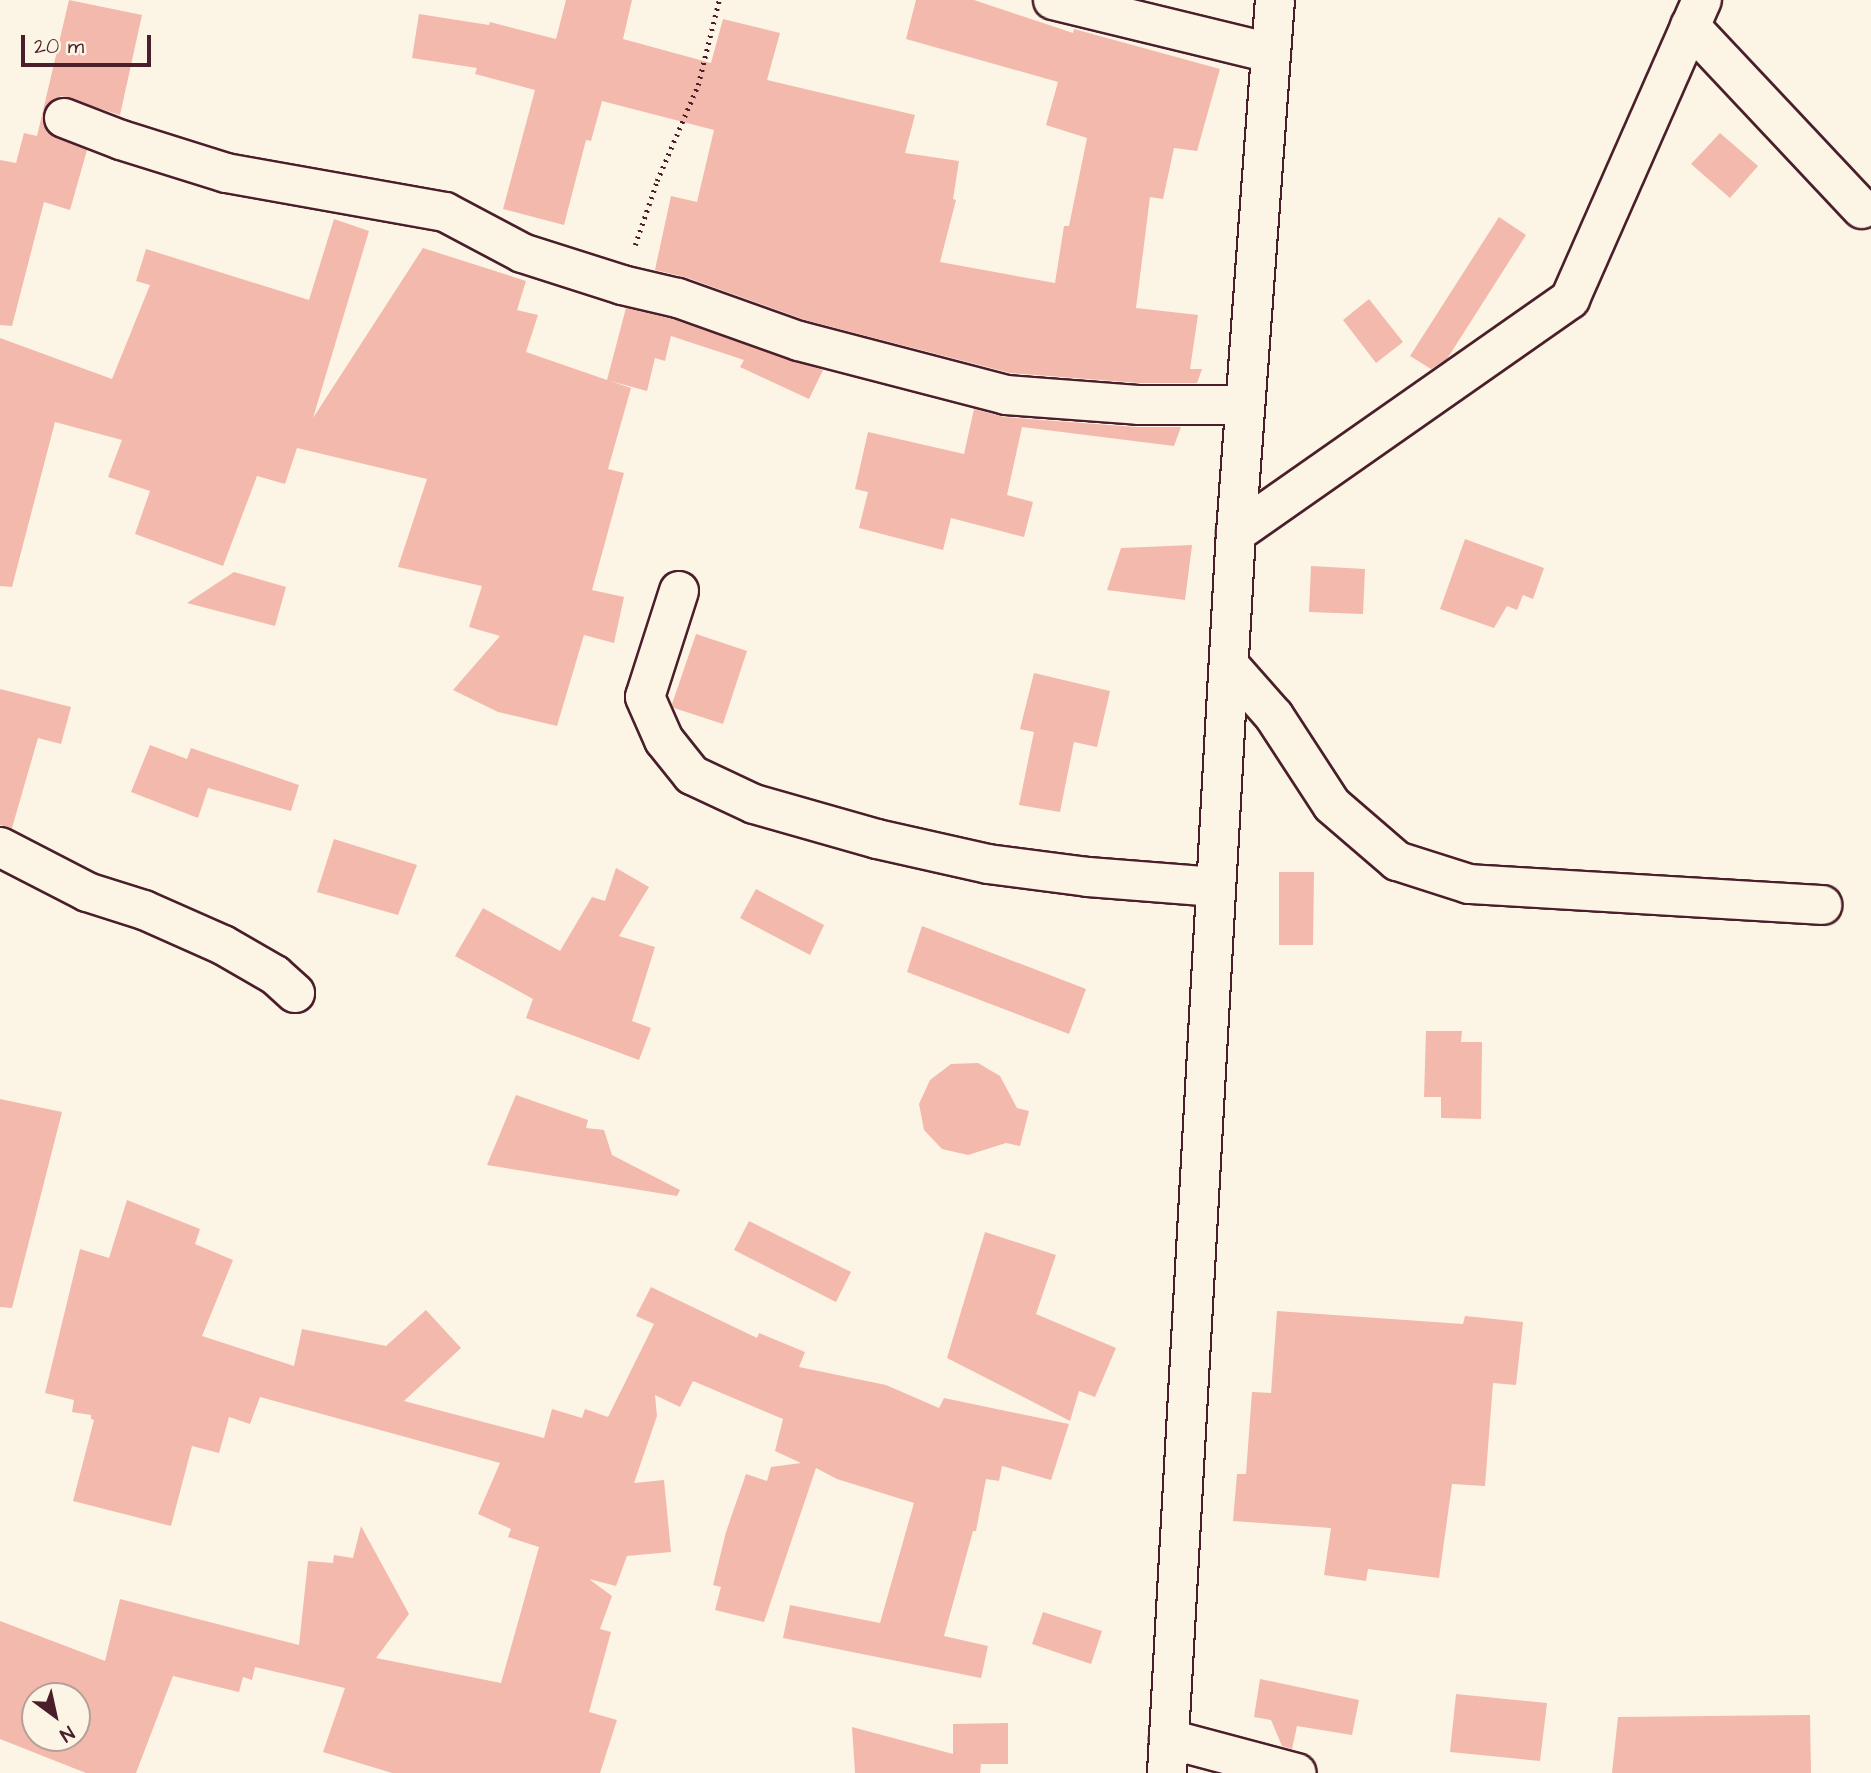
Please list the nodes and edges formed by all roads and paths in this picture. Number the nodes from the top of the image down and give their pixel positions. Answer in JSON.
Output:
{"nodes":[{"id":1,"x":719,"y":0,"type":"edge"},
{"id":2,"x":1053,"y":0,"type":"edge"},
{"id":3,"x":1275,"y":0,"type":"edge"},
{"id":4,"x":1696,"y":13,"type":"edge"},
{"id":5,"x":1271,"y":53,"type":"junction"},
{"id":6,"x":64,"y":118,"type":"dead end"},
{"id":7,"x":1862,"y":209,"type":"dead end"},
{"id":8,"x":622,"y":285,"type":"junction"},
{"id":9,"x":1245,"y":405,"type":"junction"},
{"id":10,"x":1236,"y":533,"type":"junction"},
{"id":11,"x":679,"y":591,"type":"dead end"},
{"id":12,"x":1229,"y":665,"type":"junction"},
{"id":13,"x":0,"y":847,"type":"edge"},
{"id":14,"x":1216,"y":887,"type":"junction"},
{"id":15,"x":1822,"y":905,"type":"dead end"},
{"id":16,"x":295,"y":993,"type":"dead end"},
{"id":17,"x":1168,"y":1756,"type":"edge"},
{"id":18,"x":1297,"y":1773,"type":"edge"}],
"edges":[{"from":1,"to":8,"type":"path"},
{"from":2,"to":5,"type":"street"},
{"from":3,"to":5,"type":"street"},
{"from":4,"to":7,"type":"street"},
{"from":4,"to":10,"type":"street"},
{"from":5,"to":9,"type":"street"},
{"from":6,"to":8,"type":"street"},
{"from":8,"to":9,"type":"street"},
{"from":9,"to":10,"type":"street"},
{"from":10,"to":12,"type":"street"},
{"from":11,"to":14,"type":"street"},
{"from":12,"to":14,"type":"street"},
{"from":12,"to":15,"type":"street"},
{"from":13,"to":16,"type":"street"},
{"from":14,"to":17,"type":"street"},
{"from":17,"to":18,"type":"street"}]}
